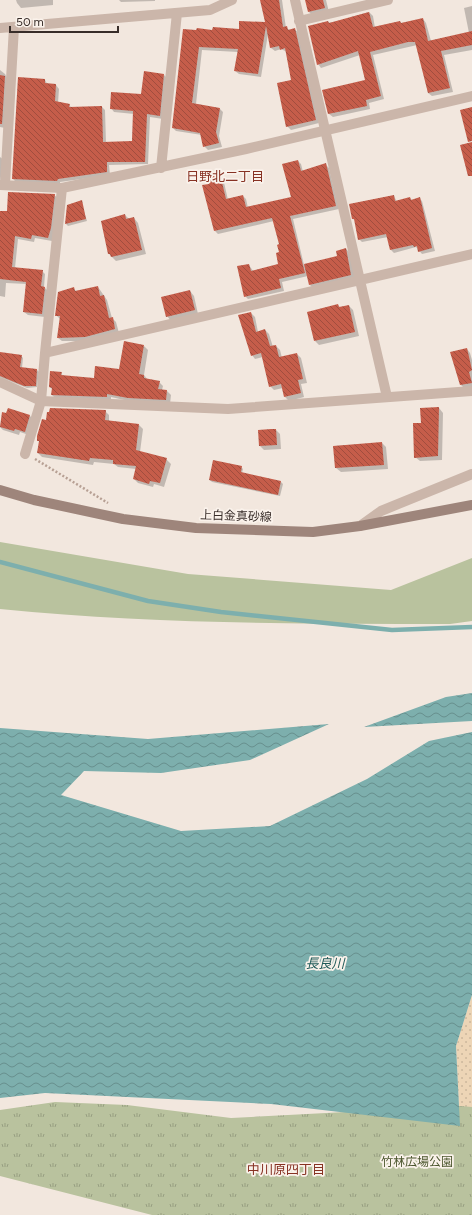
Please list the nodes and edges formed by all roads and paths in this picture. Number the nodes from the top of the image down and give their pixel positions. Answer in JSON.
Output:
{"nodes":[{"id":1,"x":232,"y":0,"type":"edge"},
{"id":2,"x":295,"y":0,"type":"edge"},
{"id":3,"x":388,"y":0,"type":"edge"},
{"id":4,"x":177,"y":13,"type":"junction"},
{"id":5,"x":299,"y":21,"type":"junction"},
{"id":6,"x":14,"y":27,"type":"junction"},
{"id":7,"x":0,"y":28,"type":"edge"},
{"id":8,"x":472,"y":96,"type":"edge"},
{"id":9,"x":325,"y":130,"type":"junction"},
{"id":10,"x":161,"y":168,"type":"junction"},
{"id":11,"x":2,"y":184,"type":"edge"},
{"id":12,"x":62,"y":188,"type":"junction"},
{"id":13,"x":472,"y":254,"type":"edge"},
{"id":14,"x":359,"y":281,"type":"junction"},
{"id":15,"x":44,"y":353,"type":"junction"},
{"id":16,"x":0,"y":382,"type":"edge"},
{"id":17,"x":472,"y":391,"type":"edge"},
{"id":18,"x":387,"y":397,"type":"junction"},
{"id":19,"x":41,"y":402,"type":"junction"},
{"id":20,"x":26,"y":454,"type":"joint"},
{"id":21,"x":472,"y":474,"type":"edge"},
{"id":22,"x":0,"y":490,"type":"edge"},
{"id":23,"x":472,"y":505,"type":"edge"},
{"id":24,"x":124,"y":519,"type":"junction"},
{"id":25,"x":360,"y":526,"type":"junction"}],
"edges":[{"from":1,"to":4,"type":"street"},
{"from":2,"to":5,"type":"street"},
{"from":3,"to":5,"type":"street"},
{"from":4,"to":6,"type":"street"},
{"from":4,"to":10,"type":"street"},
{"from":5,"to":9,"type":"street"},
{"from":6,"to":7,"type":"street"},
{"from":6,"to":11,"type":"street"},
{"from":8,"to":9,"type":"street"},
{"from":9,"to":10,"type":"street"},
{"from":9,"to":14,"type":"street"},
{"from":10,"to":12,"type":"street"},
{"from":11,"to":12,"type":"street"},
{"from":12,"to":15,"type":"street"},
{"from":13,"to":14,"type":"street"},
{"from":14,"to":15,"type":"street"},
{"from":14,"to":18,"type":"street"},
{"from":15,"to":19,"type":"street"},
{"from":16,"to":19,"type":"street"},
{"from":17,"to":18,"type":"street"},
{"from":18,"to":19,"type":"street"},
{"from":19,"to":20,"type":"street"},
{"from":20,"to":24,"type":"path"},
{"from":21,"to":25,"type":"street"},
{"from":22,"to":24,"type":"main road","name":"上白金真砂線"},
{"from":23,"to":25,"type":"main road","name":"上白金真砂線"},
{"from":24,"to":25,"type":"main road","name":"上白金真砂線"}]}
